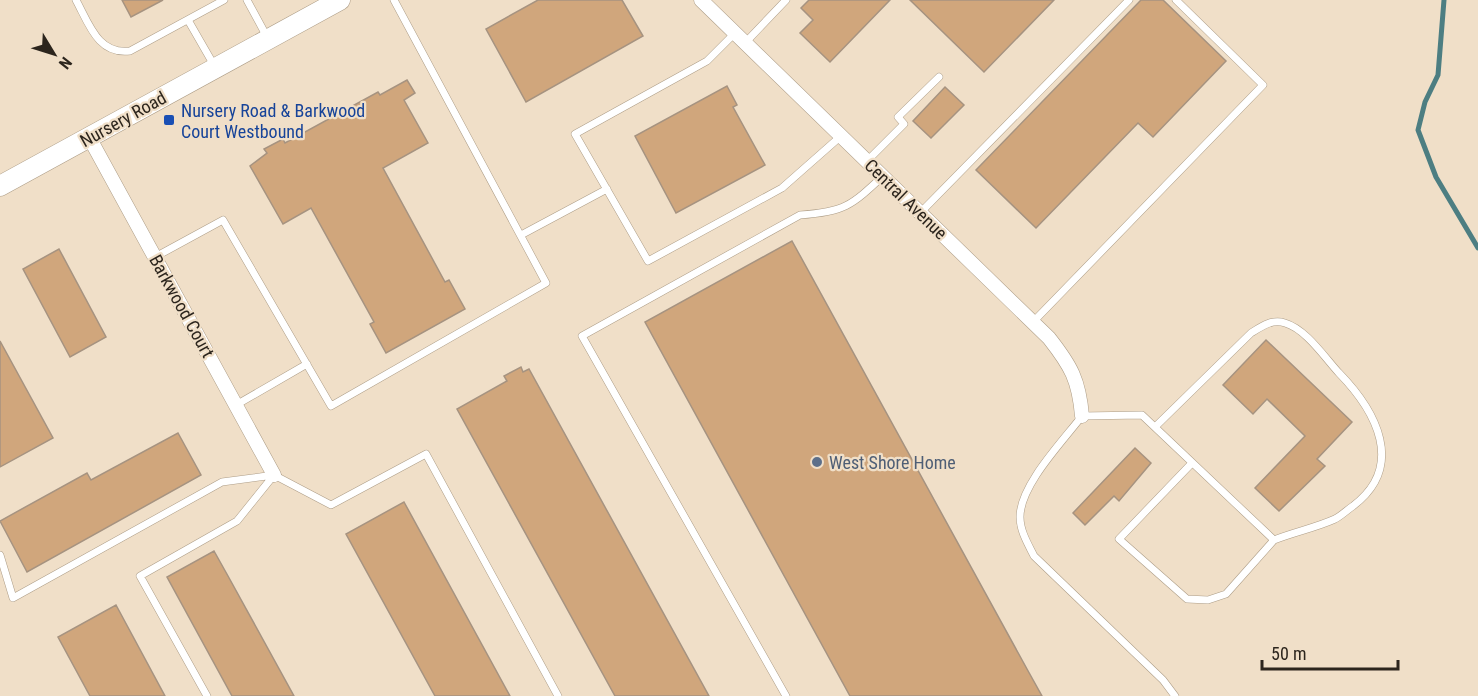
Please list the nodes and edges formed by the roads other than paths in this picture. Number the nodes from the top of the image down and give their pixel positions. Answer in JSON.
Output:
{"nodes":[{"id":1,"x":76,"y":0,"type":"edge"},
{"id":2,"x":224,"y":0,"type":"edge"},
{"id":3,"x":247,"y":0,"type":"edge"},
{"id":4,"x":340,"y":0,"type":"edge"},
{"id":5,"x":394,"y":0,"type":"edge"},
{"id":6,"x":701,"y":0,"type":"edge"},
{"id":7,"x":786,"y":0,"type":"edge"},
{"id":8,"x":1129,"y":0,"type":"edge"},
{"id":9,"x":1176,"y":0,"type":"edge"},
{"id":10,"x":188,"y":20,"type":"junction"},
{"id":11,"x":740,"y":38,"type":"junction"},
{"id":12,"x":268,"y":39,"type":"junction"},
{"id":13,"x":216,"y":68,"type":"junction"},
{"id":14,"x":939,"y":77,"type":"dead end"},
{"id":15,"x":841,"y":136,"type":"junction"},
{"id":16,"x":89,"y":137,"type":"junction"},
{"id":17,"x":867,"y":161,"type":"junction"},
{"id":18,"x":883,"y":176,"type":"junction"},
{"id":19,"x":0,"y":186,"type":"edge"},
{"id":20,"x":607,"y":189,"type":"junction"},
{"id":21,"x":920,"y":213,"type":"junction"},
{"id":22,"x":521,"y":235,"type":"junction"},
{"id":23,"x":155,"y":257,"type":"junction"},
{"id":24,"x":1033,"y":322,"type":"junction"},
{"id":25,"x":307,"y":364,"type":"junction"},
{"id":26,"x":236,"y":405,"type":"junction"},
{"id":27,"x":1082,"y":416,"type":"junction"},
{"id":28,"x":1155,"y":427,"type":"junction"},
{"id":29,"x":1192,"y":463,"type":"junction"},
{"id":30,"x":274,"y":475,"type":"junction"},
{"id":31,"x":1274,"y":540,"type":"junction"},
{"id":32,"x":0,"y":555,"type":"edge"},
{"id":33,"x":207,"y":696,"type":"edge"},
{"id":34,"x":558,"y":696,"type":"edge"},
{"id":35,"x":786,"y":696,"type":"edge"},
{"id":36,"x":1175,"y":696,"type":"edge"}],
"edges":[{"from":1,"to":10,"type":"lane"},
{"from":2,"to":10,"type":"lane"},
{"from":3,"to":12,"type":"lane"},
{"from":4,"to":12,"type":"main road","name":"Nursery Road"},
{"from":5,"to":22,"type":"lane"},
{"from":6,"to":11,"type":"street","name":"Central Avenue"},
{"from":7,"to":11,"type":"lane"},
{"from":8,"to":21,"type":"lane"},
{"from":9,"to":24,"type":"lane"},
{"from":10,"to":13,"type":"lane"},
{"from":11,"to":15,"type":"street","name":"Central Avenue"},
{"from":11,"to":20,"type":"lane"},
{"from":12,"to":13,"type":"main road","name":"Nursery Road"},
{"from":13,"to":16,"type":"main road","name":"Nursery Road"},
{"from":14,"to":17,"type":"lane"},
{"from":15,"to":17,"type":"street","name":"Central Avenue"},
{"from":15,"to":20,"type":"lane"},
{"from":16,"to":19,"type":"main road","name":"Nursery Road"},
{"from":16,"to":23,"type":"street","name":"Barkwood Court"},
{"from":17,"to":18,"type":"street","name":"Central Avenue"},
{"from":18,"to":21,"type":"street","name":"Central Avenue"},
{"from":18,"to":35,"type":"lane"},
{"from":20,"to":22,"type":"lane"},
{"from":21,"to":24,"type":"street","name":"Central Avenue"},
{"from":22,"to":25,"type":"lane"},
{"from":23,"to":25,"type":"lane"},
{"from":23,"to":26,"type":"street","name":"Barkwood Court"},
{"from":24,"to":27,"type":"street","name":"Central Avenue"},
{"from":25,"to":26,"type":"lane"},
{"from":26,"to":30,"type":"street","name":"Barkwood Court"},
{"from":27,"to":28,"type":"lane"},
{"from":27,"to":36,"type":"lane"},
{"from":28,"to":29,"type":"lane"},
{"from":28,"to":31,"type":"lane"},
{"from":29,"to":31,"type":"lane"},
{"from":29,"to":31,"type":"lane"},
{"from":30,"to":32,"type":"lane"},
{"from":30,"to":33,"type":"lane"},
{"from":30,"to":34,"type":"lane"}]}
